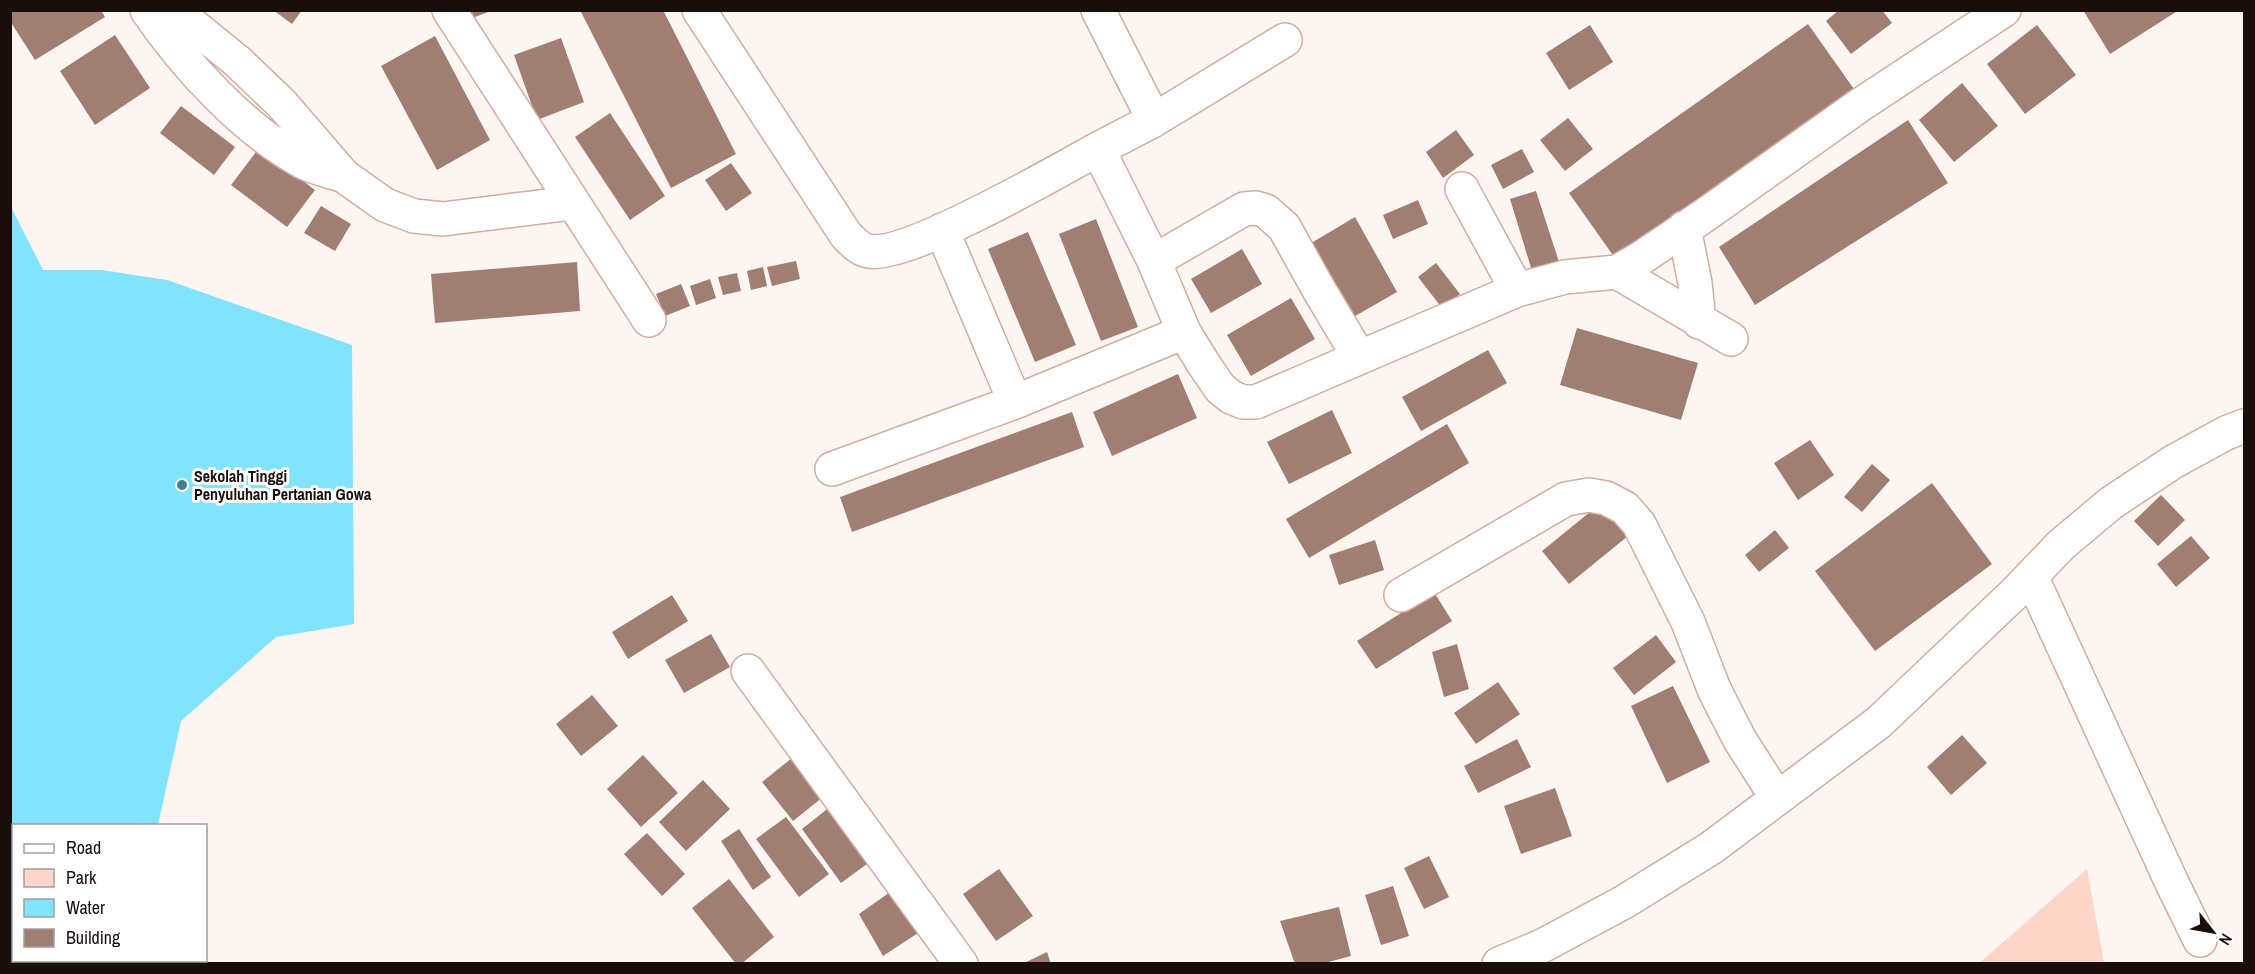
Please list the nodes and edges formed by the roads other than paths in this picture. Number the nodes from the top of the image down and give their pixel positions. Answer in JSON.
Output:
{"nodes":[{"id":1,"x":147,"y":10,"type":"edge"},
{"id":2,"x":174,"y":10,"type":"edge"},
{"id":3,"x":449,"y":10,"type":"edge"},
{"id":4,"x":699,"y":10,"type":"edge"},
{"id":5,"x":1098,"y":10,"type":"edge"},
{"id":6,"x":2004,"y":10,"type":"edge"},
{"id":7,"x":1285,"y":40,"type":"dead end"},
{"id":8,"x":1154,"y":120,"type":"junction"},
{"id":9,"x":1098,"y":149,"type":"junction"},
{"id":10,"x":344,"y":176,"type":"junction"},
{"id":11,"x":1462,"y":189,"type":"dead end"},
{"id":12,"x":572,"y":203,"type":"junction"},
{"id":13,"x":1684,"y":228,"type":"junction"},
{"id":14,"x":942,"y":230,"type":"junction"},
{"id":15,"x":1154,"y":261,"type":"junction"},
{"id":16,"x":1617,"y":272,"type":"junction"},
{"id":17,"x":1517,"y":290,"type":"junction"},
{"id":18,"x":649,"y":320,"type":"dead end"},
{"id":19,"x":1699,"y":322,"type":"junction"},
{"id":20,"x":1184,"y":332,"type":"junction"},
{"id":21,"x":1731,"y":339,"type":"dead end"},
{"id":22,"x":1359,"y":357,"type":"junction"},
{"id":23,"x":1015,"y":402,"type":"junction"},
{"id":24,"x":2244,"y":426,"type":"edge"},
{"id":25,"x":832,"y":469,"type":"dead end"},
{"id":26,"x":2031,"y":576,"type":"junction"},
{"id":27,"x":1401,"y":595,"type":"dead end"},
{"id":28,"x":748,"y":671,"type":"dead end"},
{"id":29,"x":1777,"y":798,"type":"junction"},
{"id":30,"x":2200,"y":940,"type":"dead end"},
{"id":31,"x":950,"y":959,"type":"edge"},
{"id":32,"x":1499,"y":963,"type":"edge"}],
"edges":[{"from":1,"to":10,"type":"street"},
{"from":2,"to":10,"type":"street"},
{"from":3,"to":12,"type":"street"},
{"from":4,"to":14,"type":"street"},
{"from":5,"to":8,"type":"street"},
{"from":6,"to":13,"type":"street"},
{"from":7,"to":8,"type":"street"},
{"from":8,"to":9,"type":"street"},
{"from":9,"to":14,"type":"street"},
{"from":9,"to":15,"type":"street"},
{"from":10,"to":12,"type":"street"},
{"from":11,"to":17,"type":"street"},
{"from":12,"to":18,"type":"street"},
{"from":13,"to":16,"type":"street"},
{"from":13,"to":19,"type":"street"},
{"from":14,"to":23,"type":"street"},
{"from":15,"to":20,"type":"street"},
{"from":15,"to":22,"type":"street"},
{"from":16,"to":17,"type":"street"},
{"from":16,"to":19,"type":"street"},
{"from":17,"to":22,"type":"street"},
{"from":19,"to":21,"type":"street"},
{"from":20,"to":22,"type":"street"},
{"from":20,"to":23,"type":"street"},
{"from":23,"to":25,"type":"street"},
{"from":24,"to":26,"type":"street"},
{"from":26,"to":29,"type":"street"},
{"from":26,"to":30,"type":"street"},
{"from":27,"to":29,"type":"street"},
{"from":28,"to":31,"type":"street"},
{"from":29,"to":32,"type":"street"}]}
